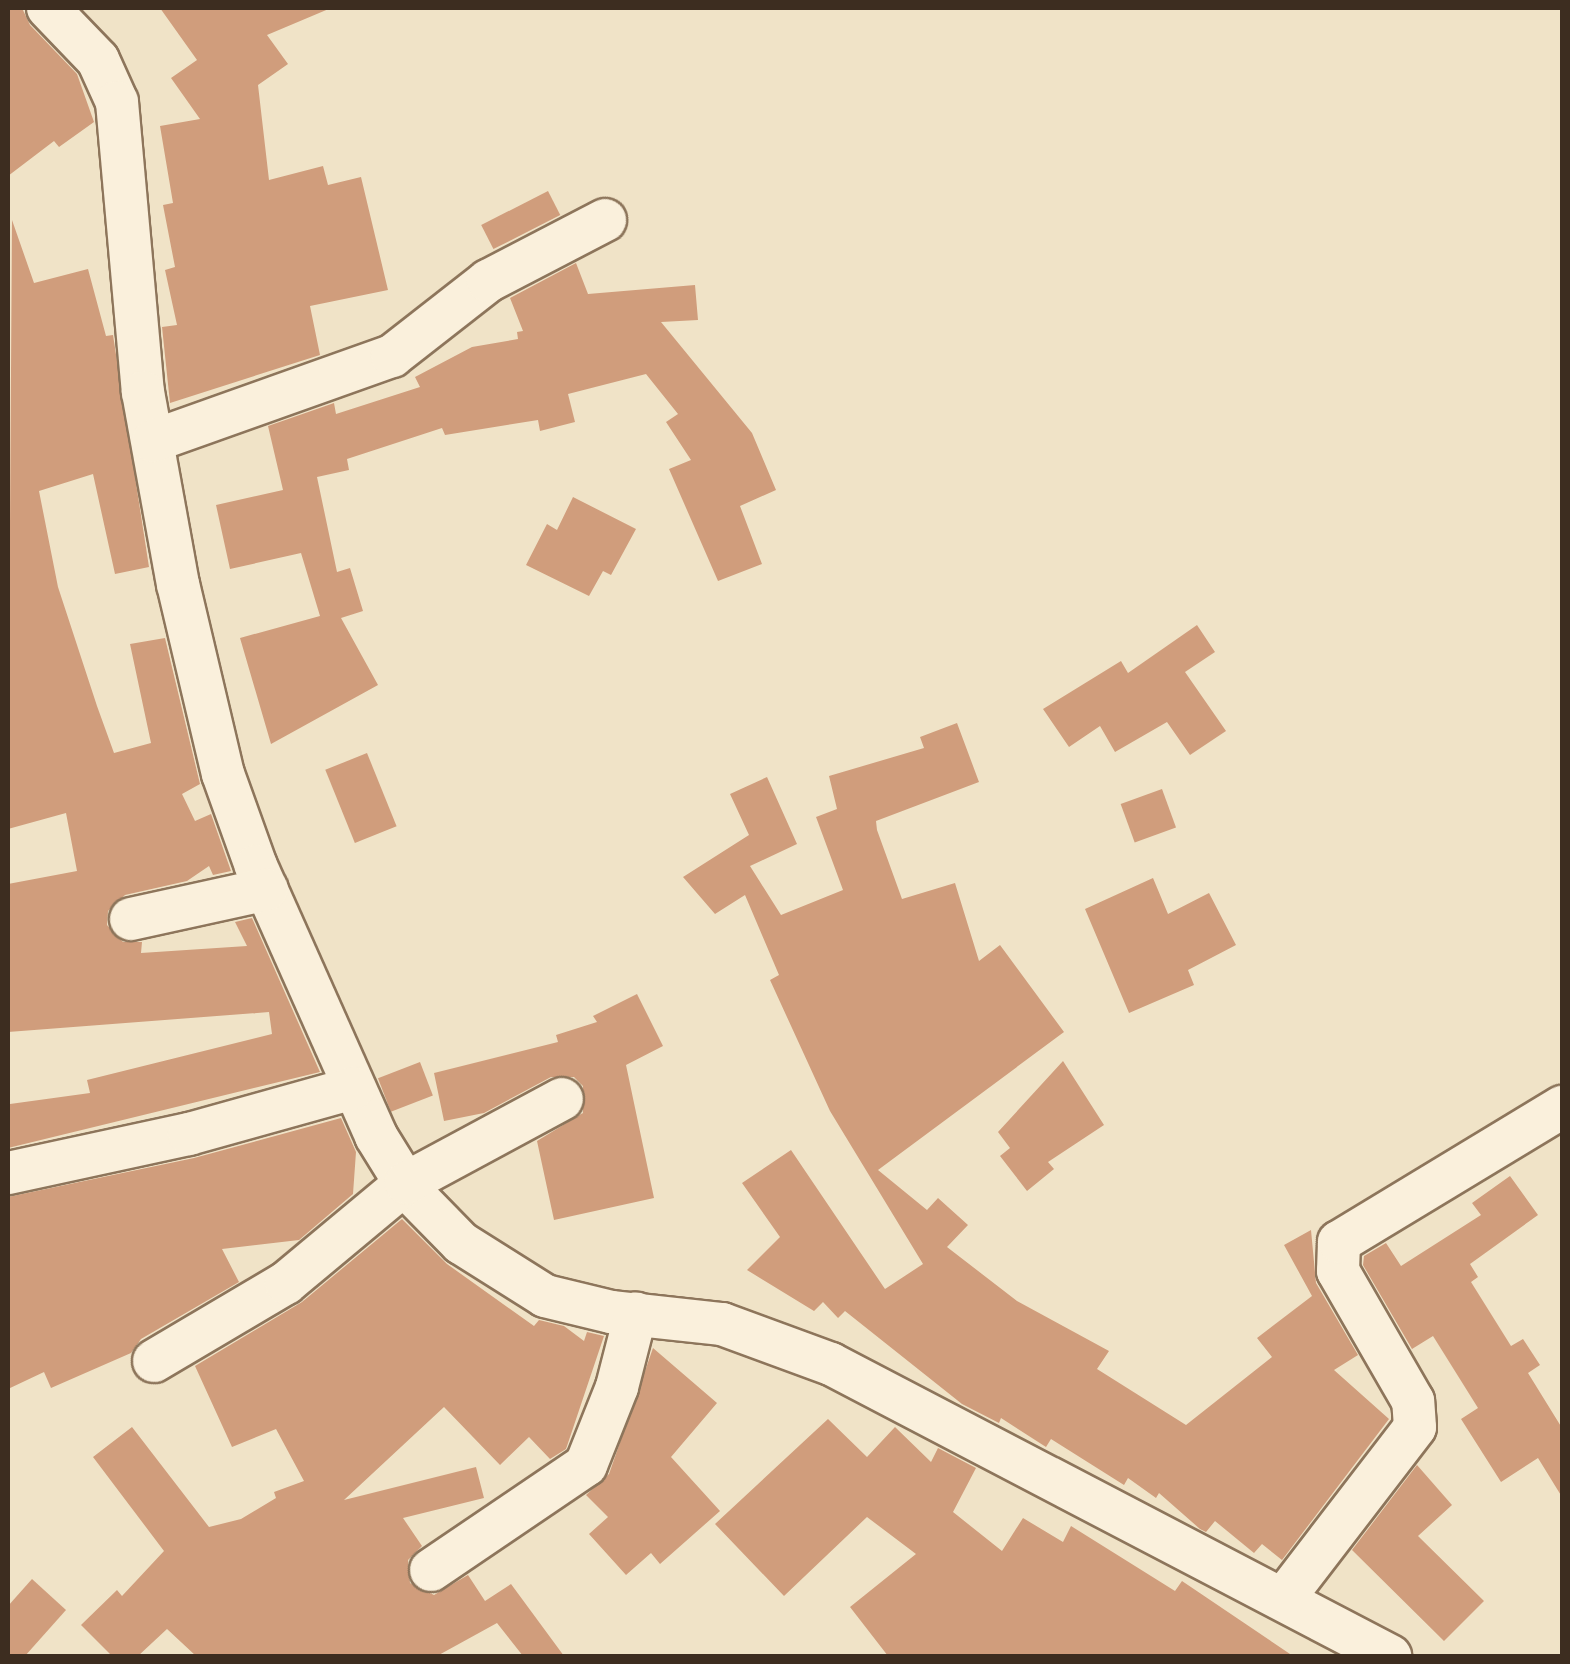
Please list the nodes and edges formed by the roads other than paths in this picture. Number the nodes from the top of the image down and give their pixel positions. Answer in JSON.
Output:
{"nodes":[{"id":1,"x":61,"y":11,"type":"edge"},
{"id":2,"x":605,"y":220,"type":"dead end"},
{"id":3,"x":153,"y":441,"type":"junction"},
{"id":4,"x":267,"y":888,"type":"junction"},
{"id":5,"x":131,"y":919,"type":"dead end"},
{"id":6,"x":354,"y":1088,"type":"junction"},
{"id":7,"x":562,"y":1099,"type":"dead end"},
{"id":8,"x":1562,"y":1106,"type":"edge"},
{"id":9,"x":8,"y":1173,"type":"edge"},
{"id":10,"x":406,"y":1183,"type":"junction"},
{"id":11,"x":636,"y":1314,"type":"junction"},
{"id":12,"x":154,"y":1362,"type":"dead end"},
{"id":13,"x":431,"y":1570,"type":"dead end"},
{"id":14,"x":1284,"y":1598,"type":"junction"},
{"id":15,"x":1390,"y":1656,"type":"edge"}],
"edges":[{"from":1,"to":3,"type":"street"},
{"from":2,"to":3,"type":"street"},
{"from":3,"to":4,"type":"street"},
{"from":4,"to":5,"type":"street"},
{"from":4,"to":6,"type":"street"},
{"from":6,"to":9,"type":"street"},
{"from":6,"to":10,"type":"street"},
{"from":7,"to":10,"type":"street"},
{"from":8,"to":14,"type":"street"},
{"from":10,"to":11,"type":"street"},
{"from":10,"to":12,"type":"street"},
{"from":11,"to":13,"type":"street"},
{"from":11,"to":14,"type":"street"},
{"from":14,"to":15,"type":"street"}]}
